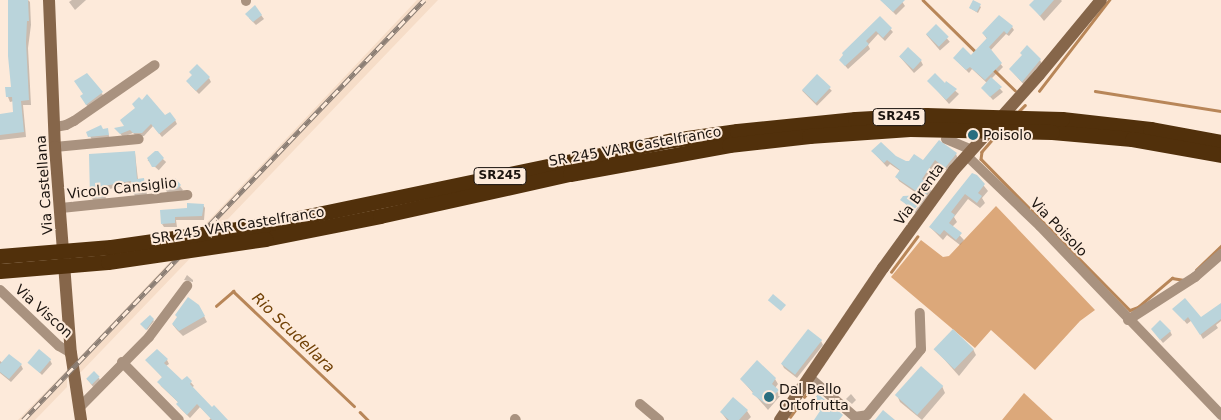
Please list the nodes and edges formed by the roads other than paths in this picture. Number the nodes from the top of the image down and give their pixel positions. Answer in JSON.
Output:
{"nodes":[{"id":1,"x":49,"y":0,"type":"edge"},
{"id":2,"x":1101,"y":0,"type":"edge"},
{"id":3,"x":155,"y":65,"type":"dead end"},
{"id":4,"x":55,"y":127,"type":"junction"},
{"id":5,"x":139,"y":139,"type":"dead end"},
{"id":6,"x":946,"y":139,"type":"dead end"},
{"id":7,"x":1221,"y":142,"type":"edge"},
{"id":8,"x":55,"y":147,"type":"junction"},
{"id":9,"x":969,"y":153,"type":"junction"},
{"id":10,"x":1221,"y":155,"type":"edge"},
{"id":11,"x":187,"y":195,"type":"dead end"},
{"id":12,"x":61,"y":208,"type":"junction"},
{"id":13,"x":265,"y":232,"type":"junction"},
{"id":14,"x":1221,"y":254,"type":"edge"},
{"id":15,"x":0,"y":256,"type":"edge"},
{"id":16,"x":0,"y":271,"type":"edge"},
{"id":17,"x":187,"y":286,"type":"dead end"},
{"id":18,"x":0,"y":290,"type":"edge"},
{"id":19,"x":920,"y":312,"type":"dead end"},
{"id":20,"x":1128,"y":320,"type":"junction"},
{"id":21,"x":71,"y":353,"type":"junction"},
{"id":22,"x":122,"y":362,"type":"junction"},
{"id":23,"x":810,"y":377,"type":"junction"},
{"id":24,"x":640,"y":404,"type":"dead end"},
{"id":25,"x":80,"y":407,"type":"junction"},
{"id":26,"x":1221,"y":415,"type":"edge"},
{"id":27,"x":81,"y":420,"type":"edge"},
{"id":28,"x":179,"y":420,"type":"edge"},
{"id":29,"x":659,"y":420,"type":"edge"},
{"id":30,"x":780,"y":420,"type":"edge"}],
"edges":[{"from":1,"to":4,"type":"street","name":"Via Castellana"},
{"from":2,"to":9,"type":"street","name":"Via Brenta"},
{"from":3,"to":4,"type":"street"},
{"from":4,"to":8,"type":"street","name":"Via Castellana"},
{"from":5,"to":8,"type":"street"},
{"from":6,"to":9,"type":"street"},
{"from":7,"to":13,"type":"highway","name":"SR 245 VAR Castelfranco","number":"SR245","bridge":true},
{"from":8,"to":12,"type":"street","name":"Via Castellana"},
{"from":9,"to":20,"type":"street","name":"Via Poisolo"},
{"from":9,"to":23,"type":"street","name":"Via Brenta"},
{"from":10,"to":13,"type":"highway","name":"SR 245 VAR Castelfranco","number":"SR245","bridge":true},
{"from":11,"to":12,"type":"street","name":"Vicolo Cansiglio"},
{"from":12,"to":21,"type":"street","name":"Via Castellana"},
{"from":13,"to":15,"type":"highway","name":"SR 245 VAR Castelfranco","number":"SR245","bridge":true},
{"from":13,"to":16,"type":"highway","name":"SR 245 VAR Castelfranco","number":"SR245","bridge":true},
{"from":14,"to":20,"type":"street"},
{"from":17,"to":22,"type":"street"},
{"from":18,"to":21,"type":"street","name":"Via Viscon"},
{"from":19,"to":23,"type":"street"},
{"from":20,"to":26,"type":"street","name":"Via Poisolo"},
{"from":21,"to":25,"type":"street","name":"Via Castellana"},
{"from":22,"to":25,"type":"street"},
{"from":22,"to":28,"type":"street"},
{"from":23,"to":30,"type":"street","name":"Via Brenta"},
{"from":24,"to":29,"type":"street"},
{"from":25,"to":27,"type":"street","name":"Via Castellana"}]}
